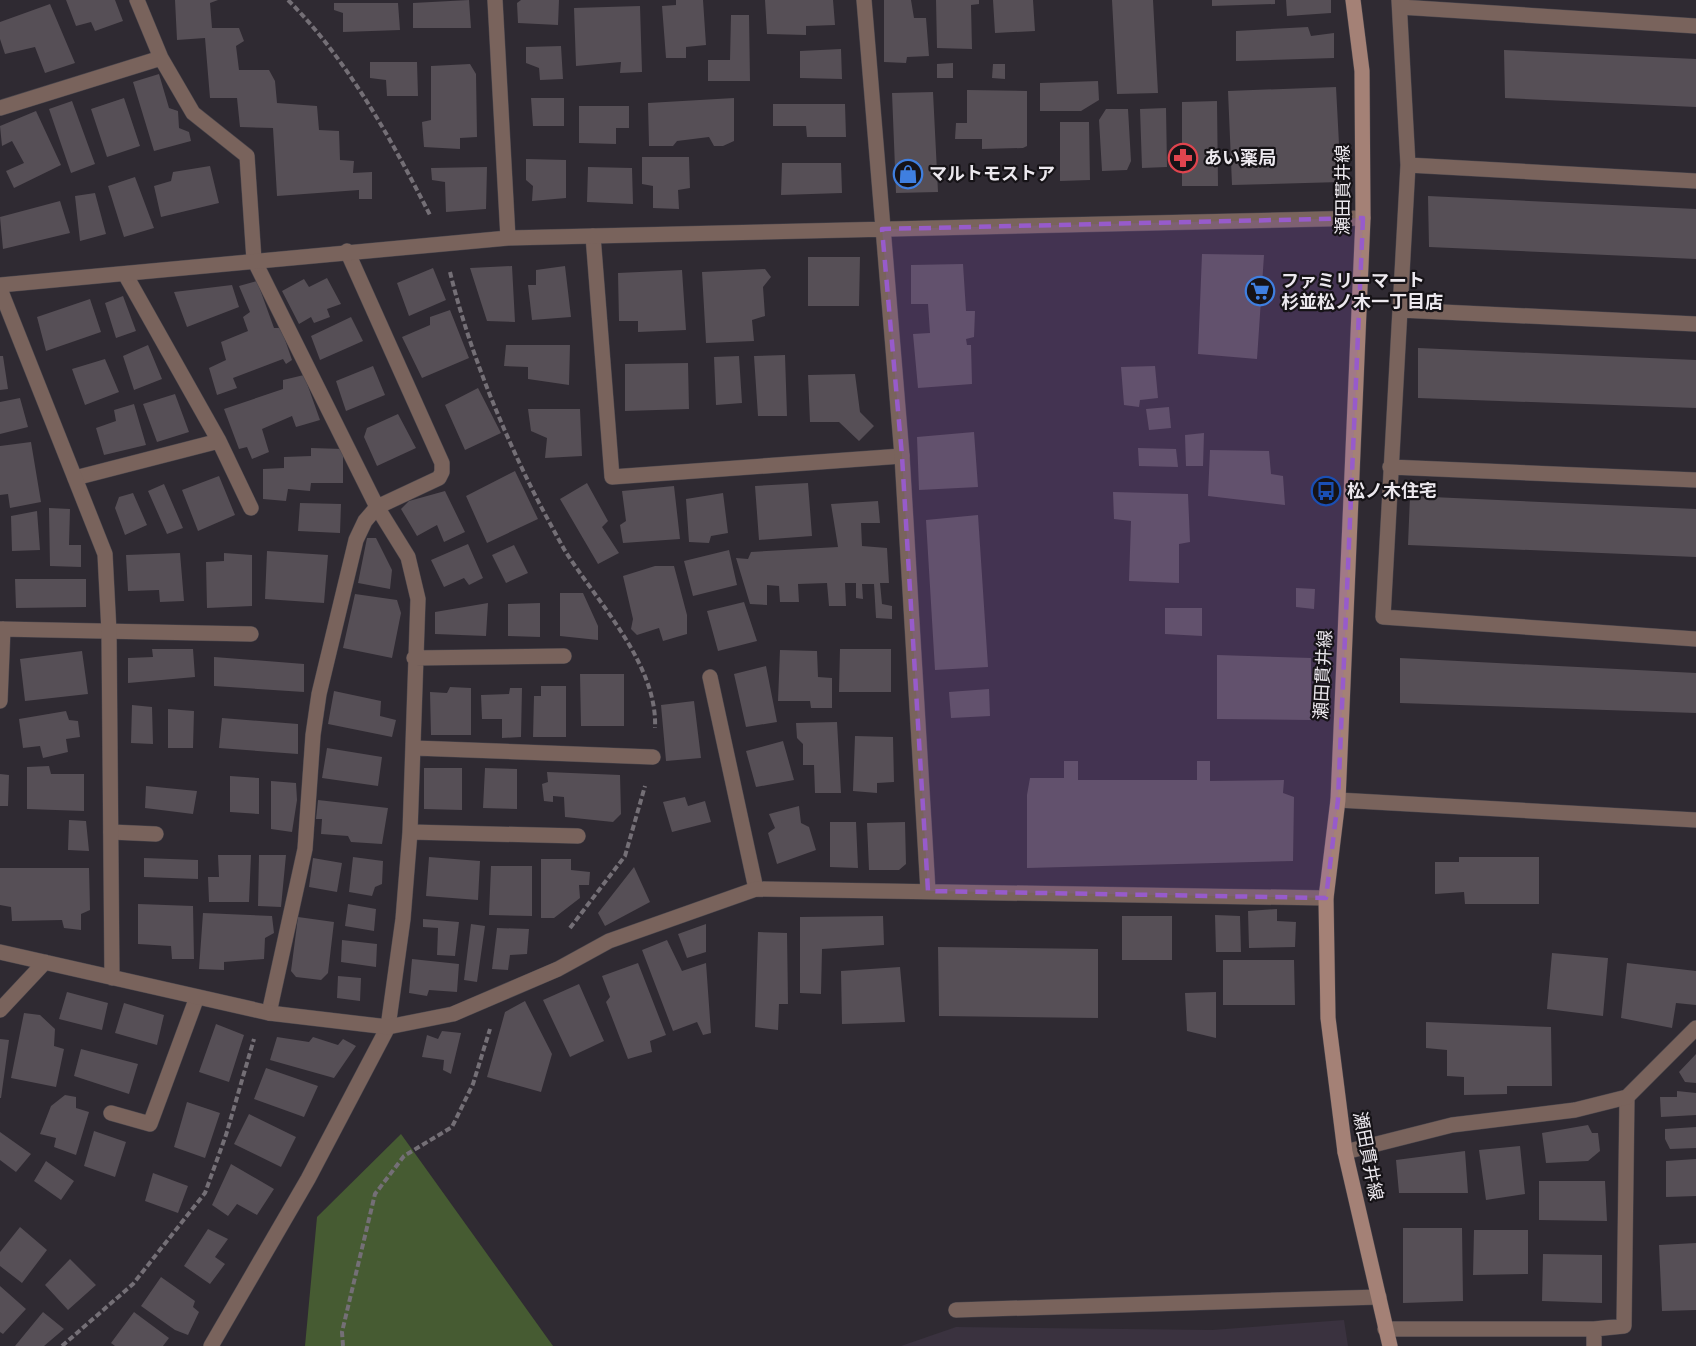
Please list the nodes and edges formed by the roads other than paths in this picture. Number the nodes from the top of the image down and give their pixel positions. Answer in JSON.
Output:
{"nodes":[{"id":1,"x":137,"y":0,"type":"edge"},
{"id":2,"x":495,"y":0,"type":"edge"},
{"id":3,"x":864,"y":0,"type":"edge"},
{"id":4,"x":1353,"y":0,"type":"edge"},
{"id":5,"x":1400,"y":4,"type":"edge"},
{"id":6,"x":1696,"y":26,"type":"edge"},
{"id":7,"x":162,"y":58,"type":"junction"},
{"id":8,"x":0,"y":108,"type":"edge"},
{"id":9,"x":1408,"y":165,"type":"junction"},
{"id":10,"x":1696,"y":181,"type":"edge"},
{"id":11,"x":1363,"y":218,"type":"junction"},
{"id":12,"x":882,"y":229,"type":"junction"},
{"id":13,"x":593,"y":236,"type":"junction"},
{"id":14,"x":508,"y":238,"type":"junction"},
{"id":15,"x":347,"y":250,"type":"junction"},
{"id":16,"x":254,"y":260,"type":"junction"},
{"id":17,"x":125,"y":274,"type":"junction"},
{"id":18,"x":0,"y":287,"type":"edge"},
{"id":19,"x":1400,"y":310,"type":"junction"},
{"id":20,"x":1696,"y":324,"type":"edge"},
{"id":21,"x":219,"y":441,"type":"junction"},
{"id":22,"x":902,"y":456,"type":"junction"},
{"id":23,"x":1390,"y":467,"type":"junction"},
{"id":24,"x":75,"y":478,"type":"junction"},
{"id":25,"x":1696,"y":480,"type":"edge"},
{"id":26,"x":377,"y":507,"type":"junction"},
{"id":27,"x":251,"y":508,"type":"dead end"},
{"id":28,"x":2,"y":629,"type":"edge"},
{"id":29,"x":109,"y":632,"type":"junction"},
{"id":30,"x":251,"y":634,"type":"dead end"},
{"id":31,"x":1696,"y":639,"type":"edge"},
{"id":32,"x":564,"y":656,"type":"dead end"},
{"id":33,"x":414,"y":658,"type":"junction"},
{"id":34,"x":710,"y":677,"type":"dead end"},
{"id":35,"x":0,"y":701,"type":"edge"},
{"id":36,"x":414,"y":748,"type":"junction"},
{"id":37,"x":653,"y":757,"type":"road end"},
{"id":38,"x":1338,"y":800,"type":"junction"},
{"id":39,"x":1696,"y":820,"type":"edge"},
{"id":40,"x":111,"y":832,"type":"junction"},
{"id":41,"x":410,"y":832,"type":"junction"},
{"id":42,"x":156,"y":834,"type":"dead end"},
{"id":43,"x":578,"y":836,"type":"dead end"},
{"id":44,"x":756,"y":889,"type":"junction"},
{"id":45,"x":928,"y":891,"type":"junction"},
{"id":46,"x":1326,"y":898,"type":"junction"},
{"id":47,"x":0,"y":952,"type":"edge"},
{"id":48,"x":45,"y":962,"type":"junction"},
{"id":49,"x":112,"y":978,"type":"junction"},
{"id":50,"x":197,"y":996,"type":"junction"},
{"id":51,"x":0,"y":1010,"type":"edge"},
{"id":52,"x":269,"y":1013,"type":"junction"},
{"id":53,"x":388,"y":1027,"type":"junction"},
{"id":54,"x":1696,"y":1028,"type":"edge"},
{"id":55,"x":1627,"y":1097,"type":"junction"},
{"id":56,"x":111,"y":1113,"type":"dead end"},
{"id":57,"x":1345,"y":1152,"type":"junction"},
{"id":58,"x":1379,"y":1297,"type":"junction"},
{"id":59,"x":956,"y":1310,"type":"dead end"},
{"id":60,"x":1385,"y":1329,"type":"junction"},
{"id":61,"x":1594,"y":1329,"type":"junction"},
{"id":62,"x":211,"y":1346,"type":"edge"},
{"id":63,"x":1390,"y":1346,"type":"edge"},
{"id":64,"x":1594,"y":1346,"type":"edge"}],
"edges":[{"from":1,"to":7,"type":"street"},
{"from":2,"to":14,"type":"street"},
{"from":3,"to":12,"type":"street"},
{"from":4,"to":11,"type":"main road","name":"瀬田貫井線"},
{"from":5,"to":6,"type":"street"},
{"from":5,"to":9,"type":"street"},
{"from":7,"to":8,"type":"street"},
{"from":7,"to":16,"type":"street"},
{"from":9,"to":10,"type":"street"},
{"from":9,"to":19,"type":"street"},
{"from":11,"to":12,"type":"street"},
{"from":11,"to":38,"type":"main road","name":"瀬田貫井線"},
{"from":12,"to":13,"type":"street"},
{"from":12,"to":22,"type":"street"},
{"from":13,"to":14,"type":"street"},
{"from":13,"to":22,"type":"street"},
{"from":14,"to":15,"type":"street"},
{"from":15,"to":16,"type":"street"},
{"from":15,"to":26,"type":"street"},
{"from":16,"to":17,"type":"street"},
{"from":16,"to":26,"type":"street"},
{"from":17,"to":18,"type":"street"},
{"from":17,"to":21,"type":"street"},
{"from":18,"to":24,"type":"street"},
{"from":19,"to":20,"type":"street"},
{"from":19,"to":23,"type":"street"},
{"from":21,"to":24,"type":"street"},
{"from":21,"to":27,"type":"street"},
{"from":22,"to":45,"type":"street"},
{"from":23,"to":25,"type":"street"},
{"from":23,"to":31,"type":"street"},
{"from":24,"to":29,"type":"street"},
{"from":26,"to":33,"type":"street"},
{"from":26,"to":52,"type":"street"},
{"from":28,"to":29,"type":"street"},
{"from":28,"to":35,"type":"street"},
{"from":29,"to":30,"type":"street"},
{"from":29,"to":40,"type":"street"},
{"from":32,"to":33,"type":"street"},
{"from":33,"to":36,"type":"street"},
{"from":34,"to":44,"type":"street"},
{"from":36,"to":37,"type":"street"},
{"from":36,"to":41,"type":"street"},
{"from":38,"to":39,"type":"street"},
{"from":38,"to":46,"type":"main road","name":"瀬田貫井線"},
{"from":40,"to":42,"type":"street"},
{"from":40,"to":49,"type":"street"},
{"from":41,"to":43,"type":"street"},
{"from":41,"to":53,"type":"street"},
{"from":44,"to":45,"type":"street"},
{"from":44,"to":53,"type":"street"},
{"from":45,"to":46,"type":"street"},
{"from":46,"to":57,"type":"main road","name":"瀬田貫井線"},
{"from":47,"to":48,"type":"street"},
{"from":48,"to":49,"type":"street"},
{"from":48,"to":51,"type":"street"},
{"from":49,"to":50,"type":"street"},
{"from":50,"to":52,"type":"street"},
{"from":50,"to":56,"type":"street"},
{"from":52,"to":53,"type":"street"},
{"from":53,"to":62,"type":"street"},
{"from":54,"to":55,"type":"street"},
{"from":55,"to":57,"type":"street"},
{"from":55,"to":61,"type":"street"},
{"from":57,"to":58,"type":"main road","name":"瀬田貫井線"},
{"from":58,"to":59,"type":"street"},
{"from":58,"to":60,"type":"main road","name":"瀬田貫井線"},
{"from":60,"to":61,"type":"street"},
{"from":60,"to":63,"type":"main road","name":"瀬田貫井線"},
{"from":61,"to":64,"type":"street"}]}
